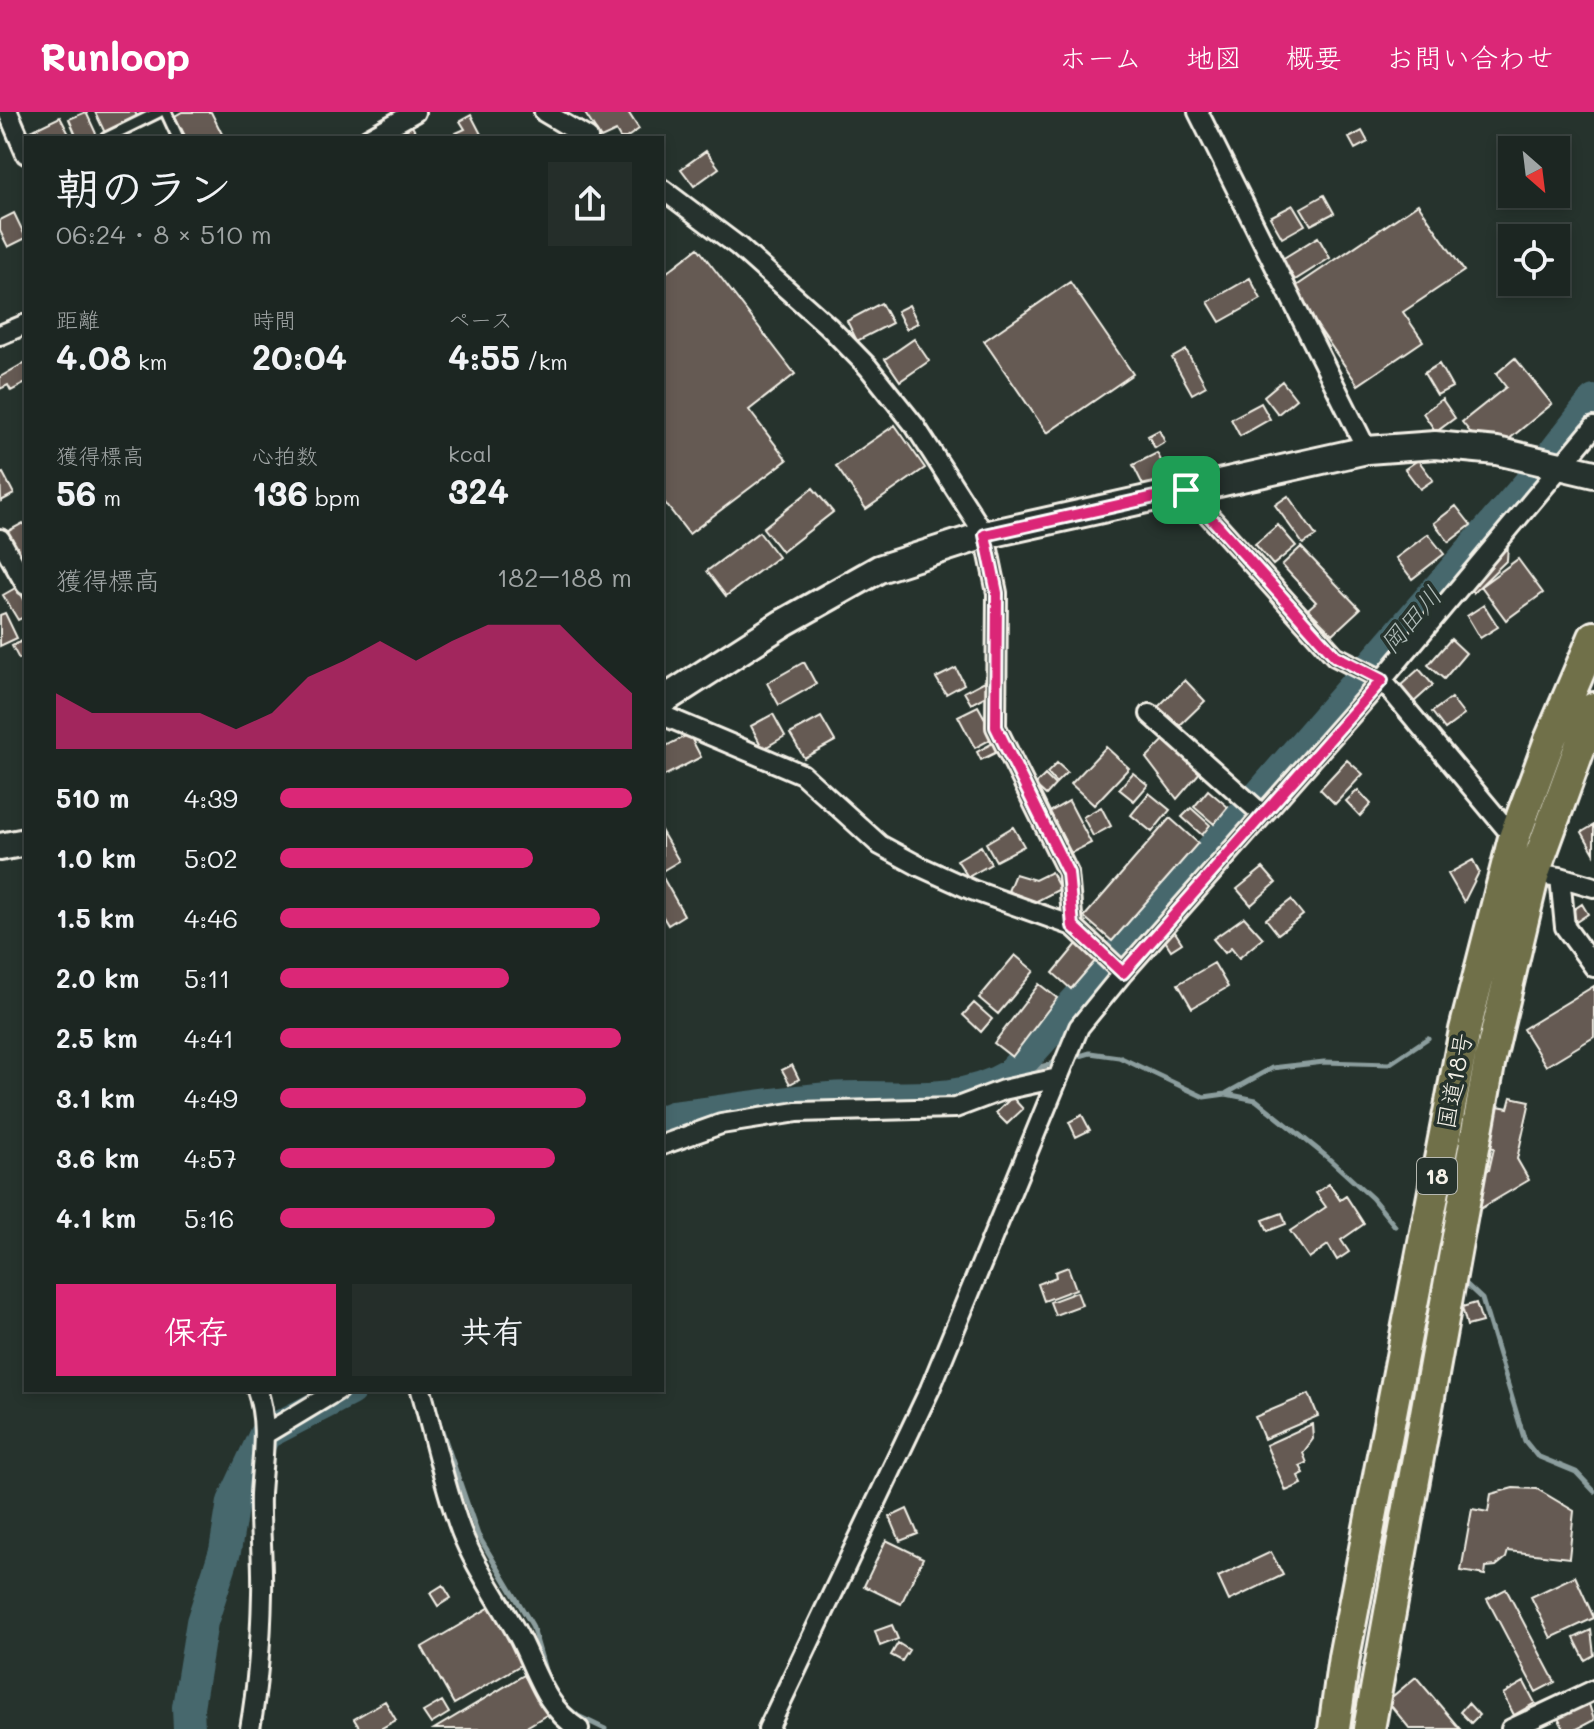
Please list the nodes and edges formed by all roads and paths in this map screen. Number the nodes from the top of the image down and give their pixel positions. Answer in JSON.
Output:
{"nodes":[{"id":1,"x":8,"y":112,"type":"edge"},
{"id":2,"x":159,"y":112,"type":"edge"},
{"id":3,"x":166,"y":112,"type":"edge"},
{"id":4,"x":415,"y":112,"type":"edge"},
{"id":5,"x":544,"y":112,"type":"edge"},
{"id":6,"x":1198,"y":112,"type":"edge"},
{"id":7,"x":110,"y":136,"type":"edge"},
{"id":8,"x":177,"y":136,"type":"edge"},
{"id":9,"x":373,"y":136,"type":"edge"},
{"id":10,"x":585,"y":136,"type":"edge"},
{"id":11,"x":24,"y":149,"type":"edge"},
{"id":12,"x":664,"y":190,"type":"edge"},
{"id":13,"x":24,"y":325,"type":"edge"},
{"id":14,"x":0,"y":335,"type":"edge"},
{"id":15,"x":1594,"y":427,"type":"edge"},
{"id":16,"x":1367,"y":450,"type":"junction"},
{"id":17,"x":1562,"y":467,"type":"junction"},
{"id":18,"x":1594,"y":474,"type":"edge"},
{"id":19,"x":1186,"y":490,"type":"junction"},
{"id":20,"x":985,"y":535,"type":"junction"},
{"id":21,"x":0,"y":539,"type":"edge"},
{"id":22,"x":24,"y":581,"type":"edge"},
{"id":23,"x":1594,"y":637,"type":"edge"},
{"id":24,"x":1370,"y":675,"type":"junction"},
{"id":25,"x":664,"y":700,"type":"edge"},
{"id":26,"x":1594,"y":708,"type":"edge"},
{"id":27,"x":1150,"y":714,"type":"dead end"},
{"id":28,"x":664,"y":716,"type":"edge"},
{"id":29,"x":1263,"y":815,"type":"junction"},
{"id":30,"x":1514,"y":838,"type":"junction"},
{"id":31,"x":24,"y":842,"type":"edge"},
{"id":32,"x":0,"y":847,"type":"edge"},
{"id":33,"x":1547,"y":875,"type":"junction"},
{"id":34,"x":1594,"y":887,"type":"edge"},
{"id":35,"x":1073,"y":926,"type":"junction"},
{"id":36,"x":1116,"y":966,"type":"junction"},
{"id":37,"x":1594,"y":967,"type":"edge"},
{"id":38,"x":1061,"y":1071,"type":"junction"},
{"id":39,"x":664,"y":1144,"type":"edge"},
{"id":40,"x":258,"y":1392,"type":"edge"},
{"id":41,"x":335,"y":1392,"type":"edge"},
{"id":42,"x":422,"y":1392,"type":"edge"},
{"id":43,"x":265,"y":1434,"type":"junction"},
{"id":44,"x":1594,"y":1690,"type":"edge"},
{"id":45,"x":250,"y":1729,"type":"edge"},
{"id":46,"x":579,"y":1729,"type":"edge"},
{"id":47,"x":768,"y":1729,"type":"edge"},
{"id":48,"x":1334,"y":1729,"type":"edge"},
{"id":49,"x":1369,"y":1729,"type":"edge"},
{"id":50,"x":1511,"y":1729,"type":"edge"}],
"edges":[{"from":1,"to":11,"type":"street"},
{"from":2,"to":7,"type":"lane"},
{"from":3,"to":8,"type":"lane"},
{"from":4,"to":9,"type":"street"},
{"from":5,"to":10,"type":"street"},
{"from":6,"to":16,"type":"street"},
{"from":12,"to":20,"type":"street"},
{"from":13,"to":14,"type":"street"},
{"from":15,"to":17,"type":"street"},
{"from":16,"to":17,"type":"main road"},
{"from":16,"to":19,"type":"main road"},
{"from":17,"to":18,"type":"main road"},
{"from":17,"to":24,"type":"street"},
{"from":19,"to":20,"type":"main road"},
{"from":19,"to":24,"type":"street"},
{"from":20,"to":25,"type":"main road"},
{"from":20,"to":35,"type":"street"},
{"from":21,"to":22,"type":"street"},
{"from":23,"to":30,"type":"highway","name":"国道18号","number":"18"},
{"from":24,"to":29,"type":"street"},
{"from":24,"to":30,"type":"street"},
{"from":26,"to":33,"type":"highway","name":"国道18号","number":"18"},
{"from":27,"to":29,"type":"street"},
{"from":28,"to":35,"type":"street"},
{"from":29,"to":36,"type":"street"},
{"from":30,"to":48,"type":"highway","name":"国道18号","number":"18"},
{"from":31,"to":32,"type":"main road"},
{"from":33,"to":34,"type":"street"},
{"from":33,"to":37,"type":"street"},
{"from":33,"to":49,"type":"highway","name":"国道18号","number":"18"},
{"from":35,"to":36,"type":"street"},
{"from":36,"to":38,"type":"street"},
{"from":38,"to":39,"type":"street"},
{"from":38,"to":47,"type":"street"},
{"from":40,"to":43,"type":"street"},
{"from":41,"to":43,"type":"street"},
{"from":42,"to":46,"type":"street"},
{"from":43,"to":45,"type":"street"},
{"from":44,"to":50,"type":"street"}]}
